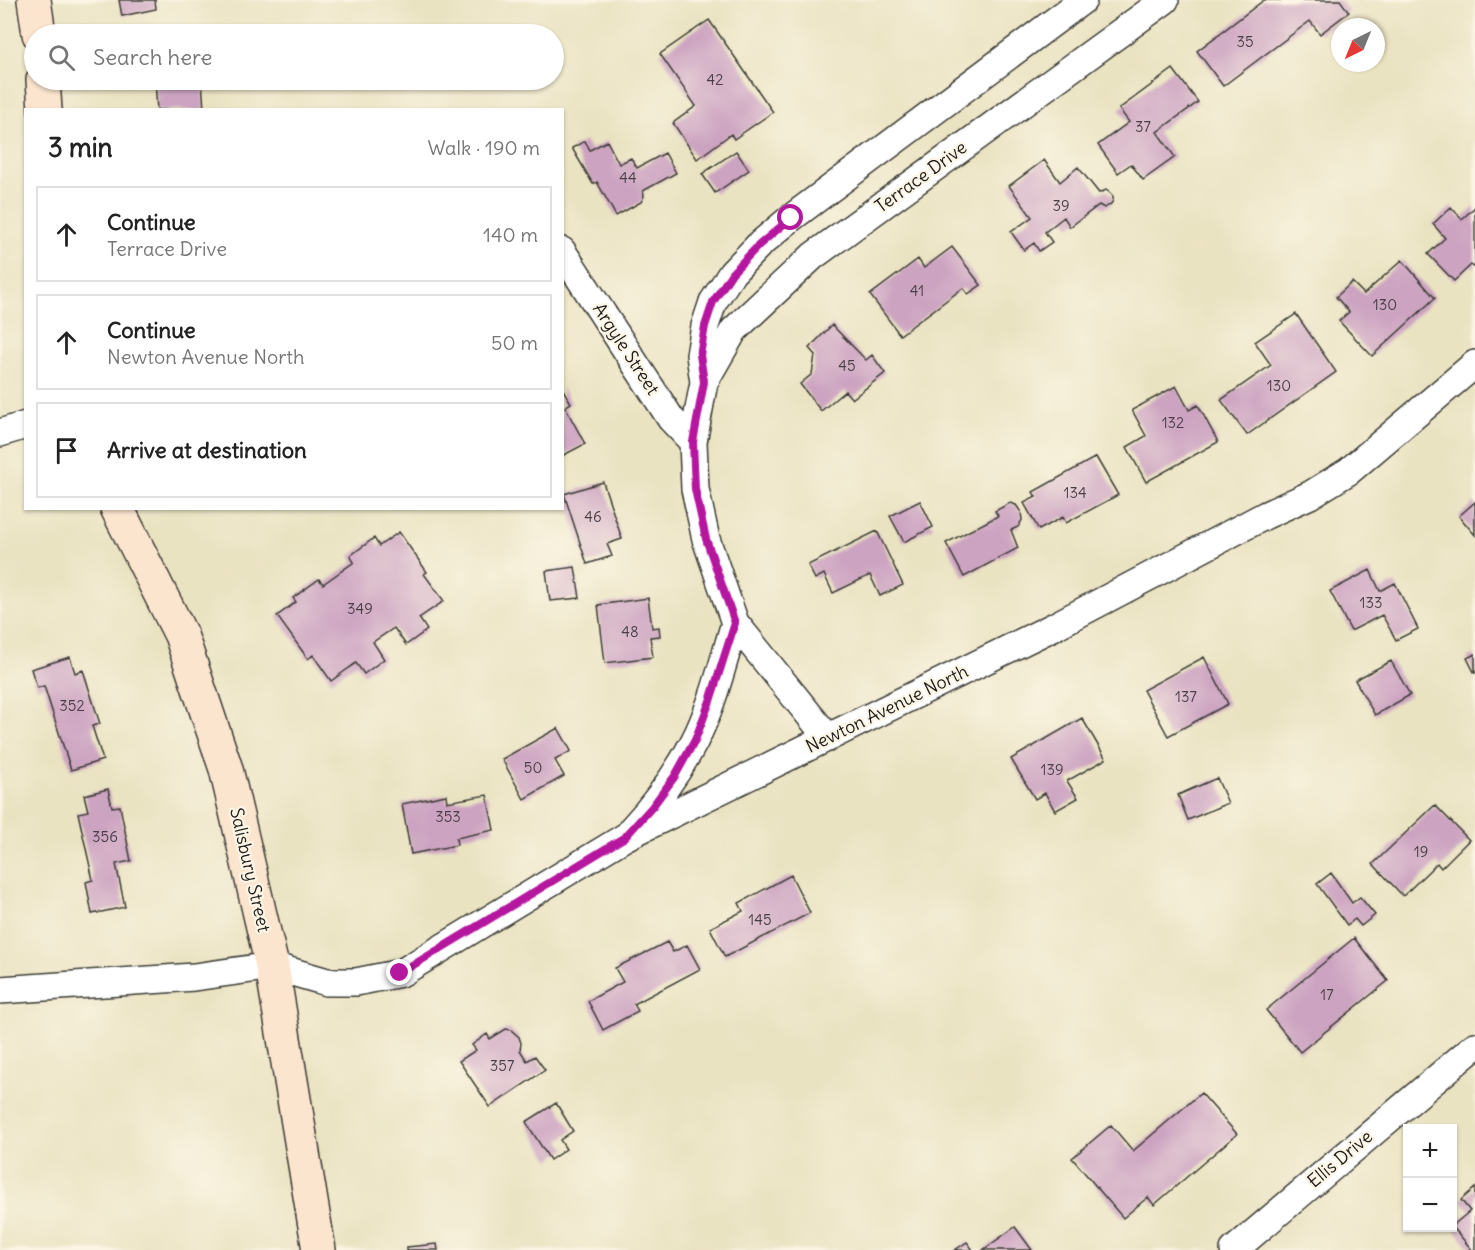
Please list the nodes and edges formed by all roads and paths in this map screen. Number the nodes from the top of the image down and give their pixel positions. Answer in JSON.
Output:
{"nodes":[{"id":1,"x":34,"y":0,"type":"edge"},
{"id":2,"x":1083,"y":0,"type":"edge"},
{"id":3,"x":1165,"y":0,"type":"edge"},
{"id":4,"x":38,"y":24,"type":"edge"},
{"id":5,"x":44,"y":90,"type":"edge"},
{"id":6,"x":45,"y":108,"type":"edge"},
{"id":7,"x":564,"y":255,"type":"edge"},
{"id":8,"x":1475,"y":364,"type":"edge"},
{"id":9,"x":704,"y":382,"type":"junction"},
{"id":10,"x":24,"y":426,"type":"edge"},
{"id":11,"x":0,"y":433,"type":"edge"},
{"id":12,"x":693,"y":442,"type":"junction"},
{"id":13,"x":118,"y":510,"type":"edge"},
{"id":14,"x":735,"y":623,"type":"junction"},
{"id":15,"x":828,"y":738,"type":"junction"},
{"id":16,"x":625,"y":837,"type":"junction"},
{"id":17,"x":273,"y":966,"type":"junction"},
{"id":18,"x":0,"y":990,"type":"edge"},
{"id":19,"x":1475,"y":1046,"type":"edge"},
{"id":20,"x":319,"y":1250,"type":"edge"},
{"id":21,"x":1234,"y":1250,"type":"edge"}],
"edges":[{"from":1,"to":4,"type":"main road"},
{"from":2,"to":9,"type":"street","name":"Terrace Drive"},
{"from":3,"to":9,"type":"street","name":"Terrace Drive"},
{"from":5,"to":6,"type":"main road"},
{"from":7,"to":12,"type":"street","name":"Argyle Street"},
{"from":8,"to":15,"type":"street","name":"Newton Avenue North"},
{"from":9,"to":12,"type":"street","name":"Terrace Drive"},
{"from":10,"to":11,"type":"street"},
{"from":12,"to":14,"type":"street","name":"Terrace Drive"},
{"from":13,"to":17,"type":"main road","name":"Salisbury Street"},
{"from":14,"to":15,"type":"street","name":"Terrace Drive"},
{"from":14,"to":16,"type":"street"},
{"from":15,"to":16,"type":"street","name":"Newton Avenue North"},
{"from":16,"to":17,"type":"street","name":"Newton Avenue North"},
{"from":17,"to":18,"type":"street"},
{"from":17,"to":20,"type":"main road","name":"Salisbury Street"},
{"from":19,"to":21,"type":"street","name":"Ellis Drive"}]}
